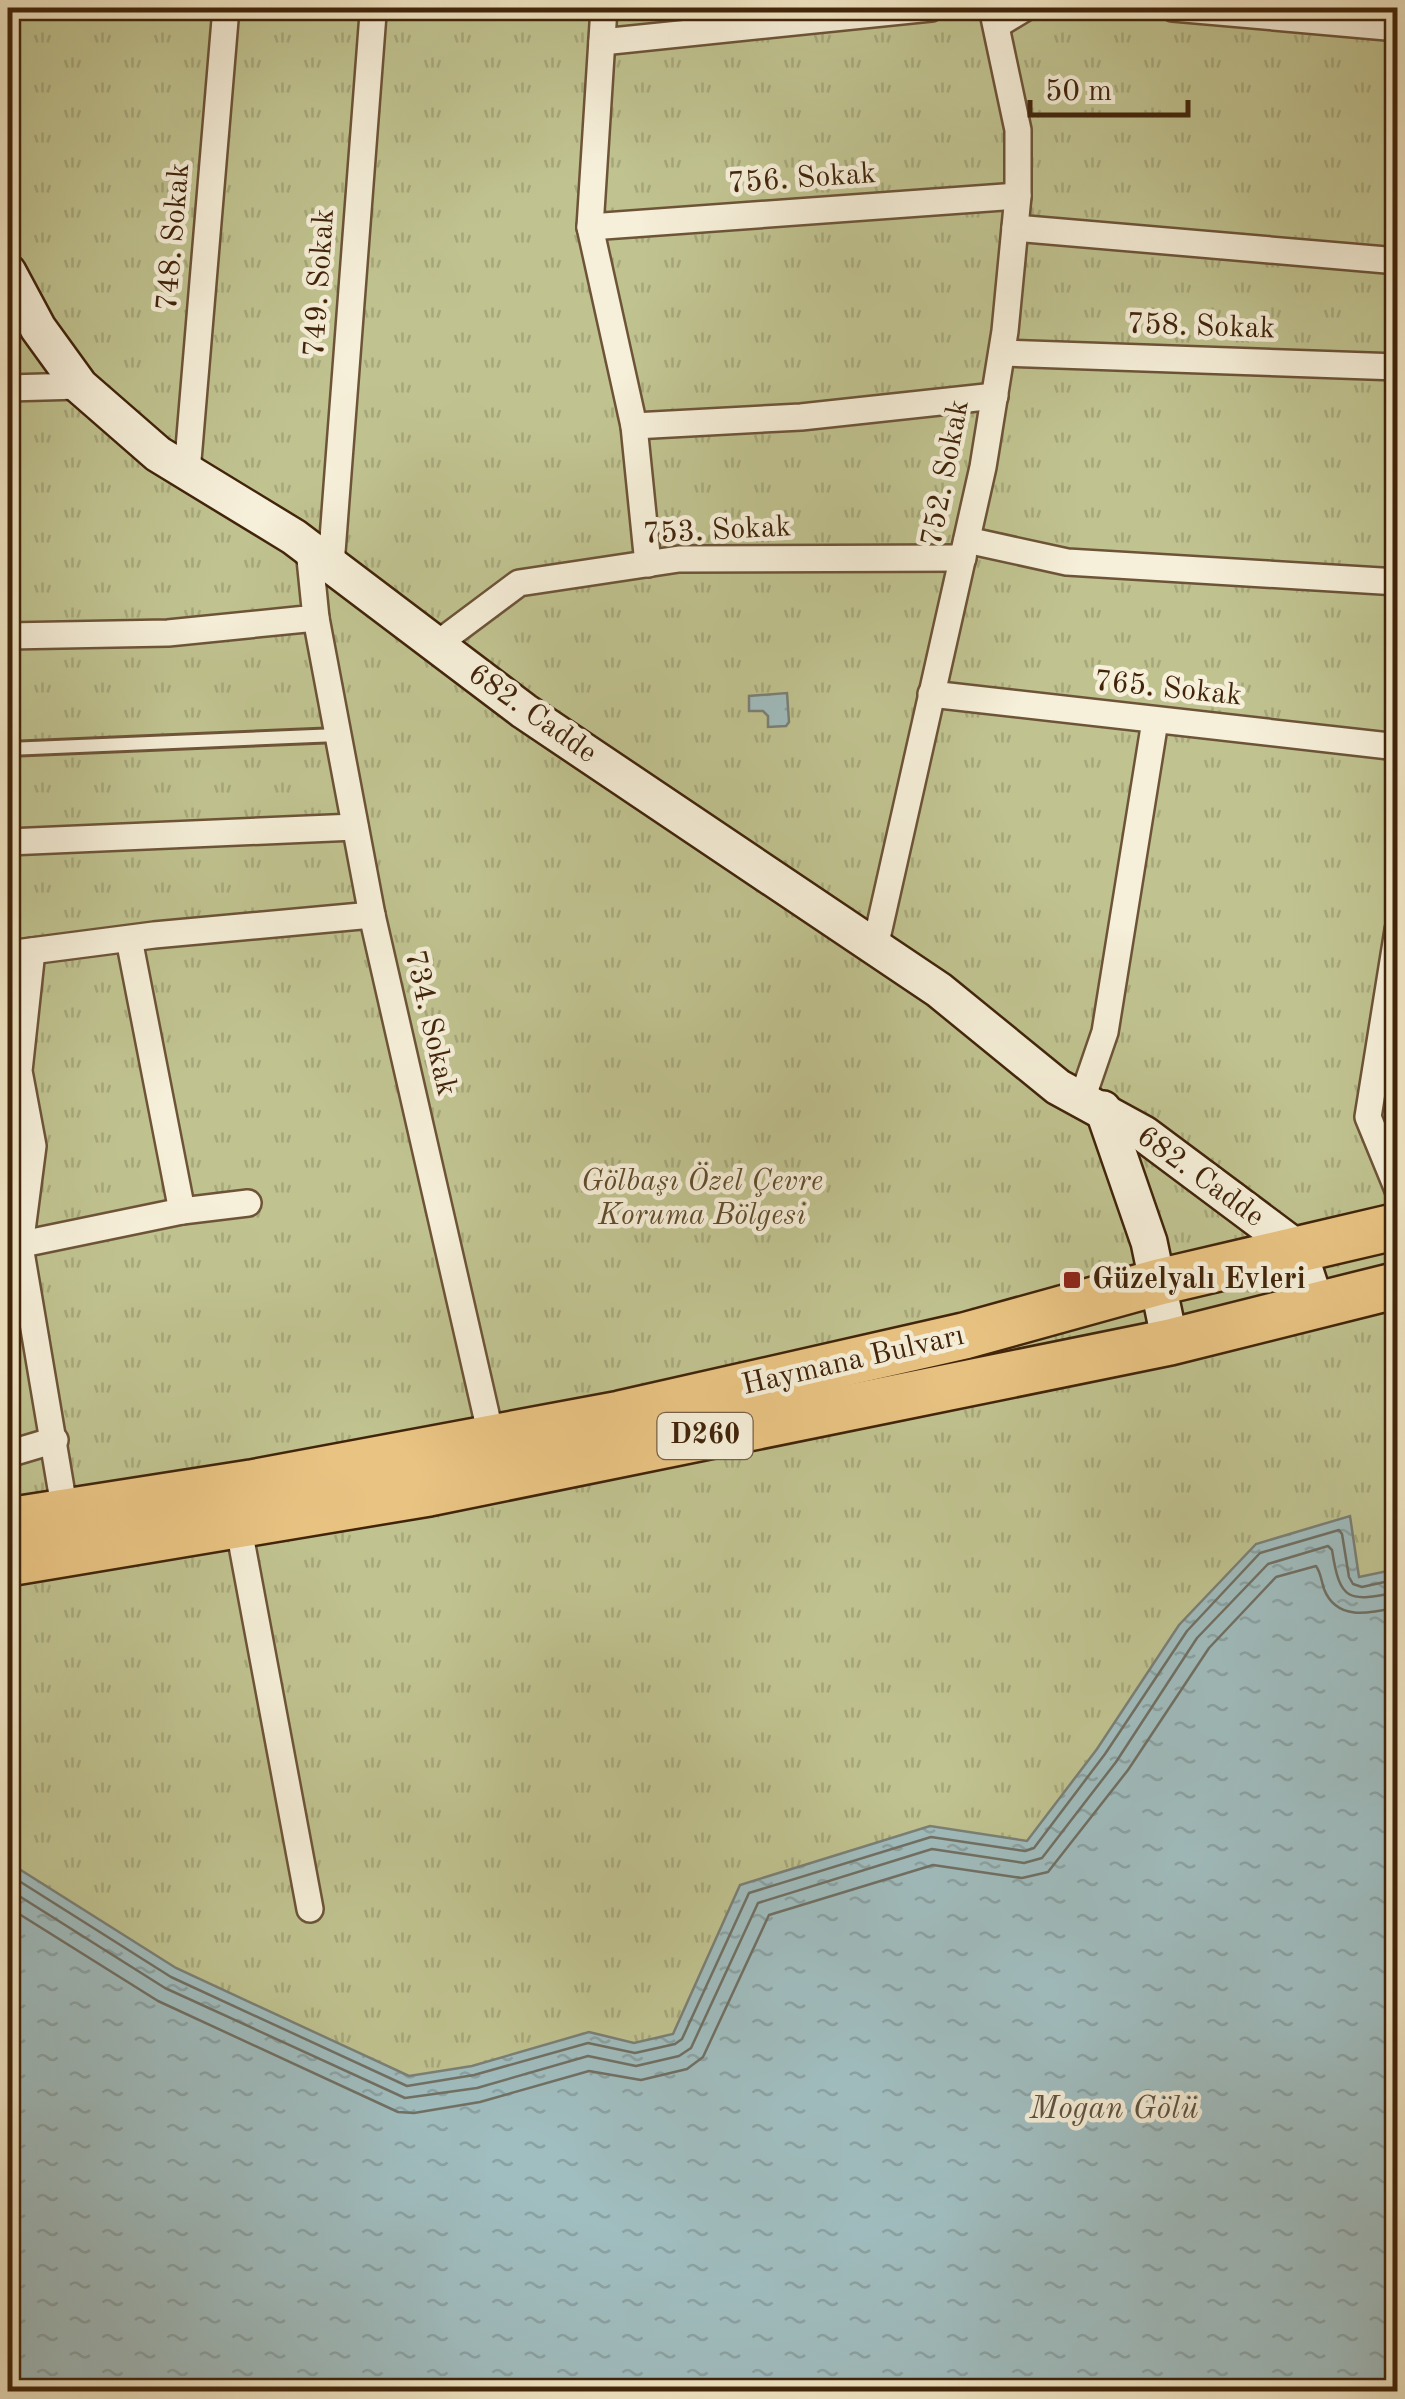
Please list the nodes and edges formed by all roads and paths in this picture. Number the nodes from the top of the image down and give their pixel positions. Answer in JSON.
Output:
{"nodes":[{"id":1,"x":226,"y":8,"type":"edge"},
{"id":2,"x":368,"y":8,"type":"edge"},
{"id":3,"x":604,"y":8,"type":"edge"},
{"id":4,"x":931,"y":8,"type":"edge"},
{"id":5,"x":1026,"y":8,"type":"edge"},
{"id":6,"x":1173,"y":8,"type":"edge"},
{"id":7,"x":994,"y":16,"type":"edge"},
{"id":8,"x":1398,"y":28,"type":"edge"},
{"id":9,"x":602,"y":42,"type":"junction"},
{"id":10,"x":1018,"y":196,"type":"junction"},
{"id":11,"x":590,"y":228,"type":"junction"},
{"id":12,"x":1016,"y":228,"type":"junction"},
{"id":13,"x":1398,"y":262,"type":"edge"},
{"id":14,"x":8,"y":272,"type":"edge"},
{"id":15,"x":1002,"y":353,"type":"junction"},
{"id":16,"x":1398,"y":367,"type":"edge"},
{"id":17,"x":80,"y":386,"type":"junction"},
{"id":18,"x":8,"y":388,"type":"edge"},
{"id":19,"x":995,"y":396,"type":"junction"},
{"id":20,"x":634,"y":426,"type":"junction"},
{"id":21,"x":187,"y":472,"type":"junction"},
{"id":22,"x":965,"y":549,"type":"junction"},
{"id":23,"x":320,"y":557,"type":"junction"},
{"id":24,"x":648,"y":564,"type":"junction"},
{"id":25,"x":1398,"y":582,"type":"edge"},
{"id":26,"x":316,"y":618,"type":"junction"},
{"id":27,"x":8,"y":636,"type":"edge"},
{"id":28,"x":436,"y":645,"type":"junction"},
{"id":29,"x":932,"y":694,"type":"junction"},
{"id":30,"x":1155,"y":721,"type":"junction"},
{"id":31,"x":338,"y":735,"type":"junction"},
{"id":32,"x":1398,"y":748,"type":"edge"},
{"id":33,"x":8,"y":749,"type":"edge"},
{"id":34,"x":356,"y":827,"type":"junction"},
{"id":35,"x":8,"y":842,"type":"edge"},
{"id":36,"x":372,"y":915,"type":"junction"},
{"id":37,"x":1398,"y":930,"type":"edge"},
{"id":38,"x":129,"y":938,"type":"junction"},
{"id":39,"x":875,"y":947,"type":"junction"},
{"id":40,"x":20,"y":953,"type":"edge"},
{"id":41,"x":16,"y":1095,"type":"edge"},
{"id":42,"x":1092,"y":1104,"type":"junction"},
{"id":43,"x":1398,"y":1190,"type":"edge"},
{"id":44,"x":248,"y":1203,"type":"dead end"},
{"id":45,"x":182,"y":1211,"type":"junction"},
{"id":46,"x":1398,"y":1226,"type":"edge"},
{"id":47,"x":14,"y":1246,"type":"edge"},
{"id":48,"x":1298,"y":1249,"type":"junction"},
{"id":49,"x":1159,"y":1282,"type":"junction"},
{"id":50,"x":1398,"y":1285,"type":"edge"},
{"id":51,"x":1316,"y":1304,"type":"junction"},
{"id":52,"x":1170,"y":1342,"type":"junction"},
{"id":53,"x":55,"y":1440,"type":"junction"},
{"id":54,"x":492,"y":1440,"type":"junction"},
{"id":55,"x":8,"y":1454,"type":"edge"},
{"id":56,"x":65,"y":1512,"type":"junction"},
{"id":57,"x":8,"y":1521,"type":"edge"},
{"id":58,"x":238,"y":1524,"type":"junction"},
{"id":59,"x":8,"y":1562,"type":"edge"},
{"id":60,"x":310,"y":1909,"type":"dead end"}],
"edges":[{"from":1,"to":21,"type":"street","name":"748. Sokak"},
{"from":2,"to":23,"type":"street","name":"749. Sokak"},
{"from":3,"to":9,"type":"street"},
{"from":4,"to":9,"type":"street"},
{"from":5,"to":7,"type":"street"},
{"from":6,"to":8,"type":"street"},
{"from":7,"to":10,"type":"street","name":"752. Sokak"},
{"from":9,"to":11,"type":"street"},
{"from":10,"to":11,"type":"street","name":"756. Sokak"},
{"from":10,"to":12,"type":"street","name":"752. Sokak"},
{"from":11,"to":20,"type":"street"},
{"from":12,"to":13,"type":"street"},
{"from":12,"to":15,"type":"street","name":"752. Sokak"},
{"from":14,"to":17,"type":"main road","name":"682. Cadde"},
{"from":15,"to":16,"type":"street","name":"758. Sokak"},
{"from":15,"to":19,"type":"street","name":"752. Sokak"},
{"from":17,"to":18,"type":"street"},
{"from":17,"to":21,"type":"main road","name":"682. Cadde"},
{"from":19,"to":20,"type":"street"},
{"from":19,"to":22,"type":"street","name":"752. Sokak"},
{"from":20,"to":24,"type":"street"},
{"from":21,"to":23,"type":"main road","name":"682. Cadde"},
{"from":22,"to":24,"type":"street","name":"753. Sokak"},
{"from":22,"to":25,"type":"street","name":"753. Sokak"},
{"from":22,"to":29,"type":"street","name":"752. Sokak"},
{"from":23,"to":26,"type":"street","name":"749. Sokak"},
{"from":23,"to":28,"type":"main road","name":"682. Cadde"},
{"from":24,"to":28,"type":"street","name":"753. Sokak"},
{"from":26,"to":27,"type":"street"},
{"from":26,"to":31,"type":"street","name":"734. Sokak"},
{"from":28,"to":39,"type":"main road","name":"682. Cadde"},
{"from":29,"to":30,"type":"street","name":"765. Sokak"},
{"from":29,"to":39,"type":"street","name":"752. Sokak"},
{"from":30,"to":32,"type":"street","name":"765. Sokak"},
{"from":30,"to":42,"type":"street"},
{"from":31,"to":33,"type":"lane"},
{"from":31,"to":34,"type":"street","name":"734. Sokak"},
{"from":34,"to":35,"type":"street"},
{"from":34,"to":36,"type":"street","name":"734. Sokak"},
{"from":36,"to":38,"type":"street"},
{"from":36,"to":54,"type":"street","name":"734. Sokak"},
{"from":37,"to":43,"type":"street"},
{"from":38,"to":40,"type":"street"},
{"from":38,"to":45,"type":"street"},
{"from":39,"to":42,"type":"main road","name":"682. Cadde"},
{"from":40,"to":41,"type":"street"},
{"from":41,"to":47,"type":"street"},
{"from":42,"to":48,"type":"main road","name":"682. Cadde"},
{"from":42,"to":49,"type":"main road","name":"682. Cadde"},
{"from":44,"to":45,"type":"street"},
{"from":45,"to":47,"type":"street"},
{"from":46,"to":48,"type":"highway","name":"Haymana Bulvarı","number":"D260"},
{"from":47,"to":53,"type":"street"},
{"from":48,"to":49,"type":"highway","name":"Haymana Bulvarı","number":"D260"},
{"from":48,"to":51,"type":"main road"},
{"from":49,"to":52,"type":"main road","name":"682. Cadde"},
{"from":49,"to":54,"type":"highway","name":"Haymana Bulvarı","number":"D260"},
{"from":50,"to":51,"type":"highway","name":"Haymana Bulvarı","number":"D260"},
{"from":51,"to":52,"type":"highway","name":"Haymana Bulvarı","number":"D260"},
{"from":52,"to":58,"type":"highway","name":"Haymana Bulvarı","number":"D260"},
{"from":53,"to":55,"type":"street"},
{"from":53,"to":56,"type":"street"},
{"from":54,"to":56,"type":"highway","name":"Haymana Bulvarı","number":"D260"},
{"from":56,"to":57,"type":"highway","name":"Haymana Bulvarı","number":"D260"},
{"from":58,"to":59,"type":"highway","name":"Haymana Bulvarı","number":"D260"},
{"from":58,"to":60,"type":"street"}]}
